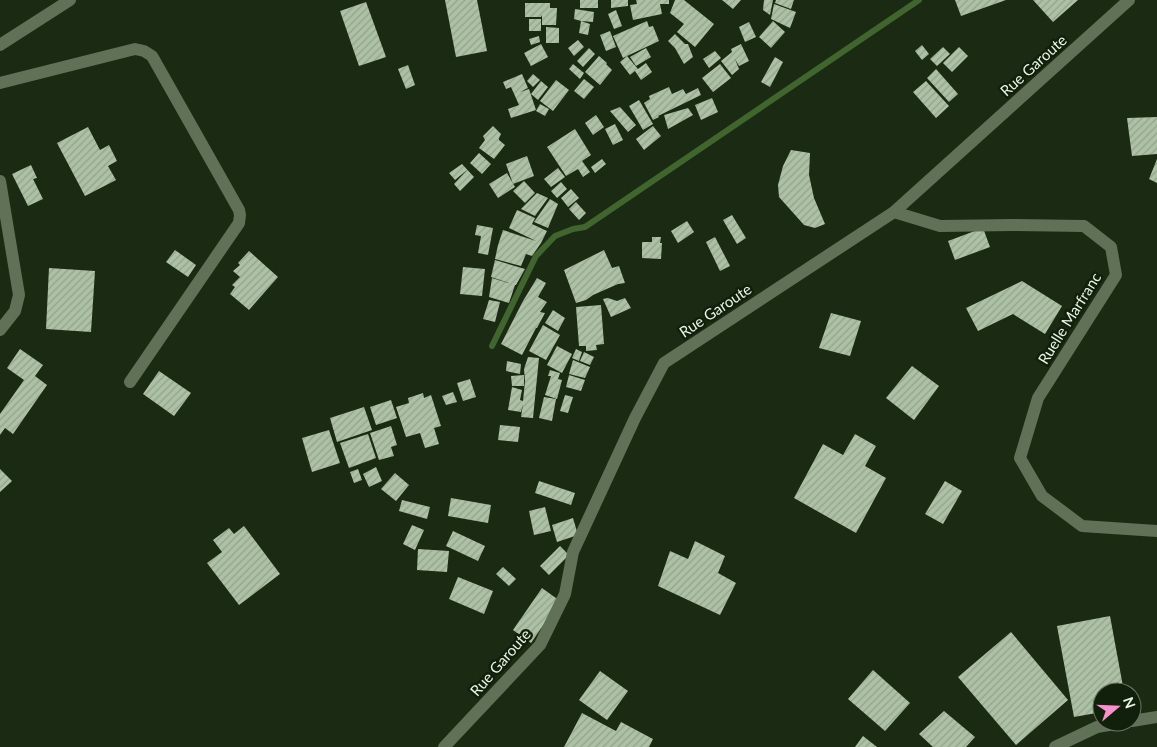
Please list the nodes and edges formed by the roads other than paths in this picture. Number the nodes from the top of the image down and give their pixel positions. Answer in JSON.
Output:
{"nodes":[{"id":1,"x":70,"y":0,"type":"edge"},
{"id":2,"x":1129,"y":0,"type":"edge"},
{"id":3,"x":0,"y":45,"type":"edge"},
{"id":4,"x":0,"y":83,"type":"edge"},
{"id":5,"x":0,"y":181,"type":"edge"},
{"id":6,"x":894,"y":212,"type":"junction"},
{"id":7,"x":0,"y":330,"type":"edge"},
{"id":8,"x":130,"y":382,"type":"dead end"},
{"id":9,"x":1157,"y":530,"type":"edge"},
{"id":10,"x":1157,"y":717,"type":"edge"},
{"id":11,"x":1142,"y":719,"type":"edge"},
{"id":12,"x":1092,"y":729,"type":"edge"},
{"id":13,"x":444,"y":747,"type":"edge"},
{"id":14,"x":1055,"y":747,"type":"edge"}],
"edges":[{"from":1,"to":3,"type":"street"},
{"from":2,"to":6,"type":"street","name":"Rue Garoute"},
{"from":4,"to":8,"type":"street"},
{"from":5,"to":7,"type":"street"},
{"from":6,"to":9,"type":"street","name":"Ruelle Marfranc"},
{"from":6,"to":13,"type":"street","name":"Rue Garoute"},
{"from":10,"to":11,"type":"street"},
{"from":12,"to":14,"type":"street"}]}
